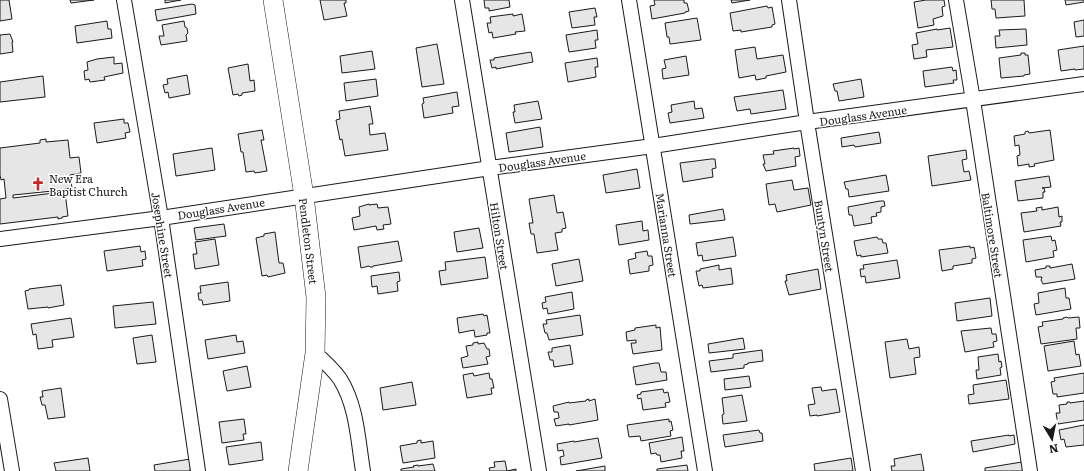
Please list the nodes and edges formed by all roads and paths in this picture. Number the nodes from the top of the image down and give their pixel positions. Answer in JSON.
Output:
{"nodes":[{"id":1,"x":124,"y":0,"type":"edge"},
{"id":2,"x":273,"y":0,"type":"edge"},
{"id":3,"x":462,"y":0,"type":"edge"},
{"id":4,"x":630,"y":0,"type":"edge"},
{"id":5,"x":789,"y":0,"type":"edge"},
{"id":6,"x":956,"y":0,"type":"edge"},
{"id":7,"x":1084,"y":84,"type":"edge"},
{"id":8,"x":973,"y":100,"type":"junction"},
{"id":9,"x":807,"y":122,"type":"junction"},
{"id":10,"x":653,"y":146,"type":"junction"},
{"id":11,"x":490,"y":168,"type":"junction"},
{"id":12,"x":304,"y":196,"type":"junction"},
{"id":13,"x":161,"y":218,"type":"junction"},
{"id":14,"x":0,"y":239,"type":"edge"},
{"id":15,"x":314,"y":353,"type":"junction"},
{"id":16,"x":0,"y":399,"type":"edge"},
{"id":17,"x":12,"y":471,"type":"edge"},
{"id":18,"x":198,"y":471,"type":"edge"},
{"id":19,"x":298,"y":471,"type":"edge"},
{"id":20,"x":363,"y":471,"type":"edge"},
{"id":21,"x":539,"y":471,"type":"edge"},
{"id":22,"x":705,"y":471,"type":"edge"},
{"id":23,"x":863,"y":471,"type":"edge"},
{"id":24,"x":1030,"y":471,"type":"edge"}],
"edges":[{"from":1,"to":13,"type":"street","name":"Josephine Street"},
{"from":2,"to":12,"type":"main road","name":"Pendleton Street"},
{"from":3,"to":11,"type":"street","name":"Hilton Street"},
{"from":4,"to":10,"type":"street","name":"Marianna Street"},
{"from":5,"to":9,"type":"street","name":"Buntyn Street"},
{"from":6,"to":8,"type":"street","name":"Baltimore Street"},
{"from":7,"to":8,"type":"street","name":"Douglass Avenue"},
{"from":8,"to":9,"type":"street","name":"Douglass Avenue"},
{"from":8,"to":24,"type":"street","name":"Baltimore Street"},
{"from":9,"to":10,"type":"street","name":"Douglass Avenue"},
{"from":9,"to":23,"type":"street","name":"Buntyn Street"},
{"from":10,"to":11,"type":"street","name":"Douglass Avenue"},
{"from":10,"to":22,"type":"street","name":"Marianna Street"},
{"from":11,"to":12,"type":"street","name":"Douglass Avenue"},
{"from":11,"to":21,"type":"street","name":"Hilton Street"},
{"from":12,"to":13,"type":"street","name":"Douglass Avenue"},
{"from":12,"to":15,"type":"main road","name":"Pendleton Street"},
{"from":13,"to":14,"type":"street","name":"Douglass Avenue"},
{"from":13,"to":18,"type":"street","name":"Josephine Street"},
{"from":15,"to":19,"type":"main road"},
{"from":15,"to":20,"type":"street"},
{"from":16,"to":17,"type":"street"}]}
